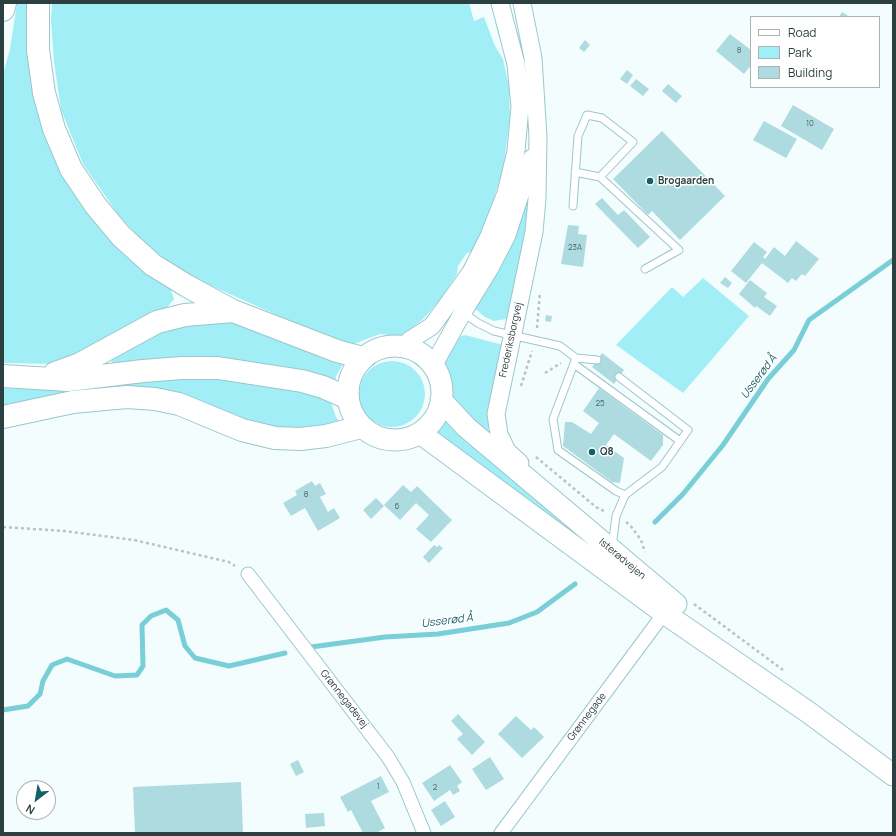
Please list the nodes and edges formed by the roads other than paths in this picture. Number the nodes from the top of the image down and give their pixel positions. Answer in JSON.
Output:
{"nodes":[{"id":1,"x":5,"y":3,"type":"edge"},
{"id":2,"x":38,"y":3,"type":"edge"},
{"id":3,"x":500,"y":3,"type":"edge"},
{"id":4,"x":522,"y":3,"type":"edge"},
{"id":5,"x":3,"y":10,"type":"edge"},
{"id":6,"x":538,"y":137,"type":"junction"},
{"id":7,"x":575,"y":172,"type":"junction"},
{"id":8,"x":600,"y":177,"type":"junction"},
{"id":9,"x":574,"y":206,"type":"dead end"},
{"id":10,"x":645,"y":269,"type":"dead end"},
{"id":11,"x":448,"y":303,"type":"junction"},
{"id":12,"x":233,"y":311,"type":"junction"},
{"id":13,"x":463,"y":312,"type":"junction"},
{"id":14,"x":512,"y":336,"type":"junction"},
{"id":15,"x":403,"y":347,"type":"junction"},
{"id":16,"x":363,"y":358,"type":"junction"},
{"id":17,"x":597,"y":360,"type":"dead end"},
{"id":18,"x":575,"y":361,"type":"junction"},
{"id":19,"x":433,"y":366,"type":"junction"},
{"id":20,"x":3,"y":376,"type":"edge"},
{"id":21,"x":619,"y":377,"type":"dead end"},
{"id":22,"x":28,"y":378,"type":"junction"},
{"id":23,"x":348,"y":398,"type":"junction"},
{"id":24,"x":441,"y":400,"type":"junction"},
{"id":25,"x":3,"y":417,"type":"edge"},
{"id":26,"x":361,"y":427,"type":"junction"},
{"id":27,"x":420,"y":433,"type":"junction"},
{"id":28,"x":680,"y":441,"type":"junction"},
{"id":29,"x":625,"y":495,"type":"junction"},
{"id":30,"x":572,"y":516,"type":"junction"},
{"id":31,"x":612,"y":551,"type":"junction"},
{"id":32,"x":248,"y":574,"type":"road end"},
{"id":33,"x":676,"y":605,"type":"junction"},
{"id":34,"x":893,"y":775,"type":"edge"},
{"id":35,"x":424,"y":833,"type":"edge"},
{"id":36,"x":501,"y":833,"type":"edge"}],
"edges":[{"from":1,"to":5,"type":"highway"},
{"from":2,"to":12,"type":"highway"},
{"from":3,"to":11,"type":"street"},
{"from":4,"to":6,"type":"street","name":"Frederiksborgvej"},
{"from":6,"to":13,"type":"street","name":"Frederiksborgvej"},
{"from":6,"to":14,"type":"street","name":"Frederiksborgvej"},
{"from":7,"to":8,"type":"lane"},
{"from":7,"to":8,"type":"lane"},
{"from":7,"to":9,"type":"lane"},
{"from":8,"to":10,"type":"lane"},
{"from":11,"to":13,"type":"lane"},
{"from":11,"to":15,"type":"street"},
{"from":12,"to":16,"type":"highway"},
{"from":12,"to":22,"type":"highway"},
{"from":13,"to":14,"type":"lane"},
{"from":13,"to":19,"type":"street","name":"Frederiksborgvej"},
{"from":14,"to":18,"type":"lane"},
{"from":14,"to":30,"type":"street","name":"Frederiksborgvej"},
{"from":15,"to":16,"type":"main road"},
{"from":15,"to":19,"type":"main road"},
{"from":16,"to":23,"type":"main road"},
{"from":17,"to":18,"type":"lane"},
{"from":18,"to":28,"type":"lane"},
{"from":18,"to":29,"type":"lane"},
{"from":19,"to":24,"type":"main road"},
{"from":20,"to":22,"type":"highway"},
{"from":21,"to":28,"type":"lane"},
{"from":22,"to":23,"type":"highway"},
{"from":23,"to":26,"type":"main road"},
{"from":24,"to":27,"type":"main road"},
{"from":24,"to":30,"type":"main road","name":"Isterødvejen"},
{"from":25,"to":26,"type":"highway"},
{"from":26,"to":27,"type":"main road"},
{"from":27,"to":33,"type":"main road","name":"Isterødvejen"},
{"from":28,"to":29,"type":"lane"},
{"from":29,"to":31,"type":"lane"},
{"from":30,"to":31,"type":"main road","name":"Isterødvejen"},
{"from":31,"to":33,"type":"main road","name":"Isterødvejen"},
{"from":32,"to":35,"type":"street","name":"Grønnegadevej"},
{"from":33,"to":34,"type":"main road","name":"Isterødvejen"},
{"from":33,"to":36,"type":"street","name":"Grønnegade"}]}
